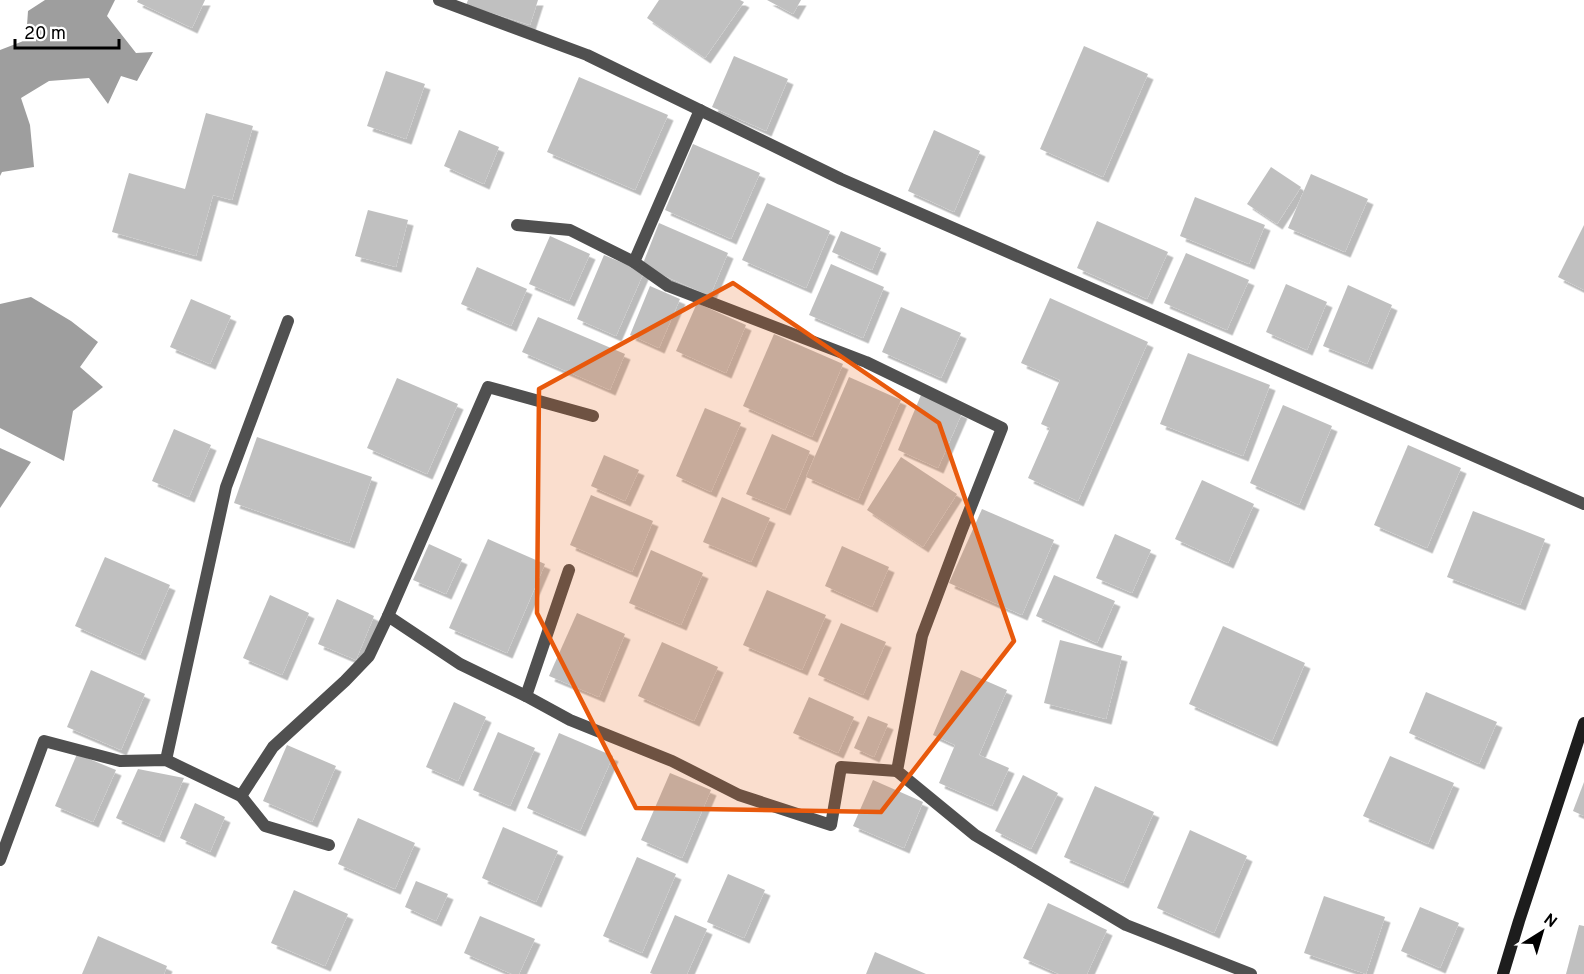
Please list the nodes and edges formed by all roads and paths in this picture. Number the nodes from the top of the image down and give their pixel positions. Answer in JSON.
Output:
{"nodes":[{"id":1,"x":439,"y":0,"type":"edge"},
{"id":2,"x":700,"y":110,"type":"junction"},
{"id":3,"x":517,"y":225,"type":"dead end"},
{"id":4,"x":634,"y":262,"type":"junction"},
{"id":5,"x":288,"y":321,"type":"dead end"},
{"id":6,"x":592,"y":416,"type":"dead end"},
{"id":7,"x":1584,"y":504,"type":"edge"},
{"id":8,"x":569,"y":570,"type":"dead end"},
{"id":9,"x":388,"y":616,"type":"junction"},
{"id":10,"x":526,"y":696,"type":"junction"},
{"id":11,"x":1584,"y":723,"type":"edge"},
{"id":12,"x":166,"y":760,"type":"junction"},
{"id":13,"x":897,"y":771,"type":"junction"},
{"id":14,"x":241,"y":796,"type":"junction"},
{"id":15,"x":329,"y":845,"type":"dead end"},
{"id":16,"x":0,"y":860,"type":"edge"},
{"id":17,"x":1251,"y":974,"type":"edge"},
{"id":18,"x":1503,"y":974,"type":"edge"}],
"edges":[{"from":1,"to":2,"type":"street"},
{"from":2,"to":4,"type":"street"},
{"from":2,"to":7,"type":"street"},
{"from":3,"to":4,"type":"street"},
{"from":4,"to":13,"type":"street"},
{"from":5,"to":12,"type":"street"},
{"from":6,"to":9,"type":"street"},
{"from":8,"to":10,"type":"street"},
{"from":9,"to":10,"type":"street"},
{"from":9,"to":14,"type":"street"},
{"from":10,"to":13,"type":"street"},
{"from":11,"to":18,"type":"main road"},
{"from":12,"to":14,"type":"street"},
{"from":12,"to":16,"type":"street"},
{"from":13,"to":17,"type":"street"},
{"from":14,"to":15,"type":"street"}]}
